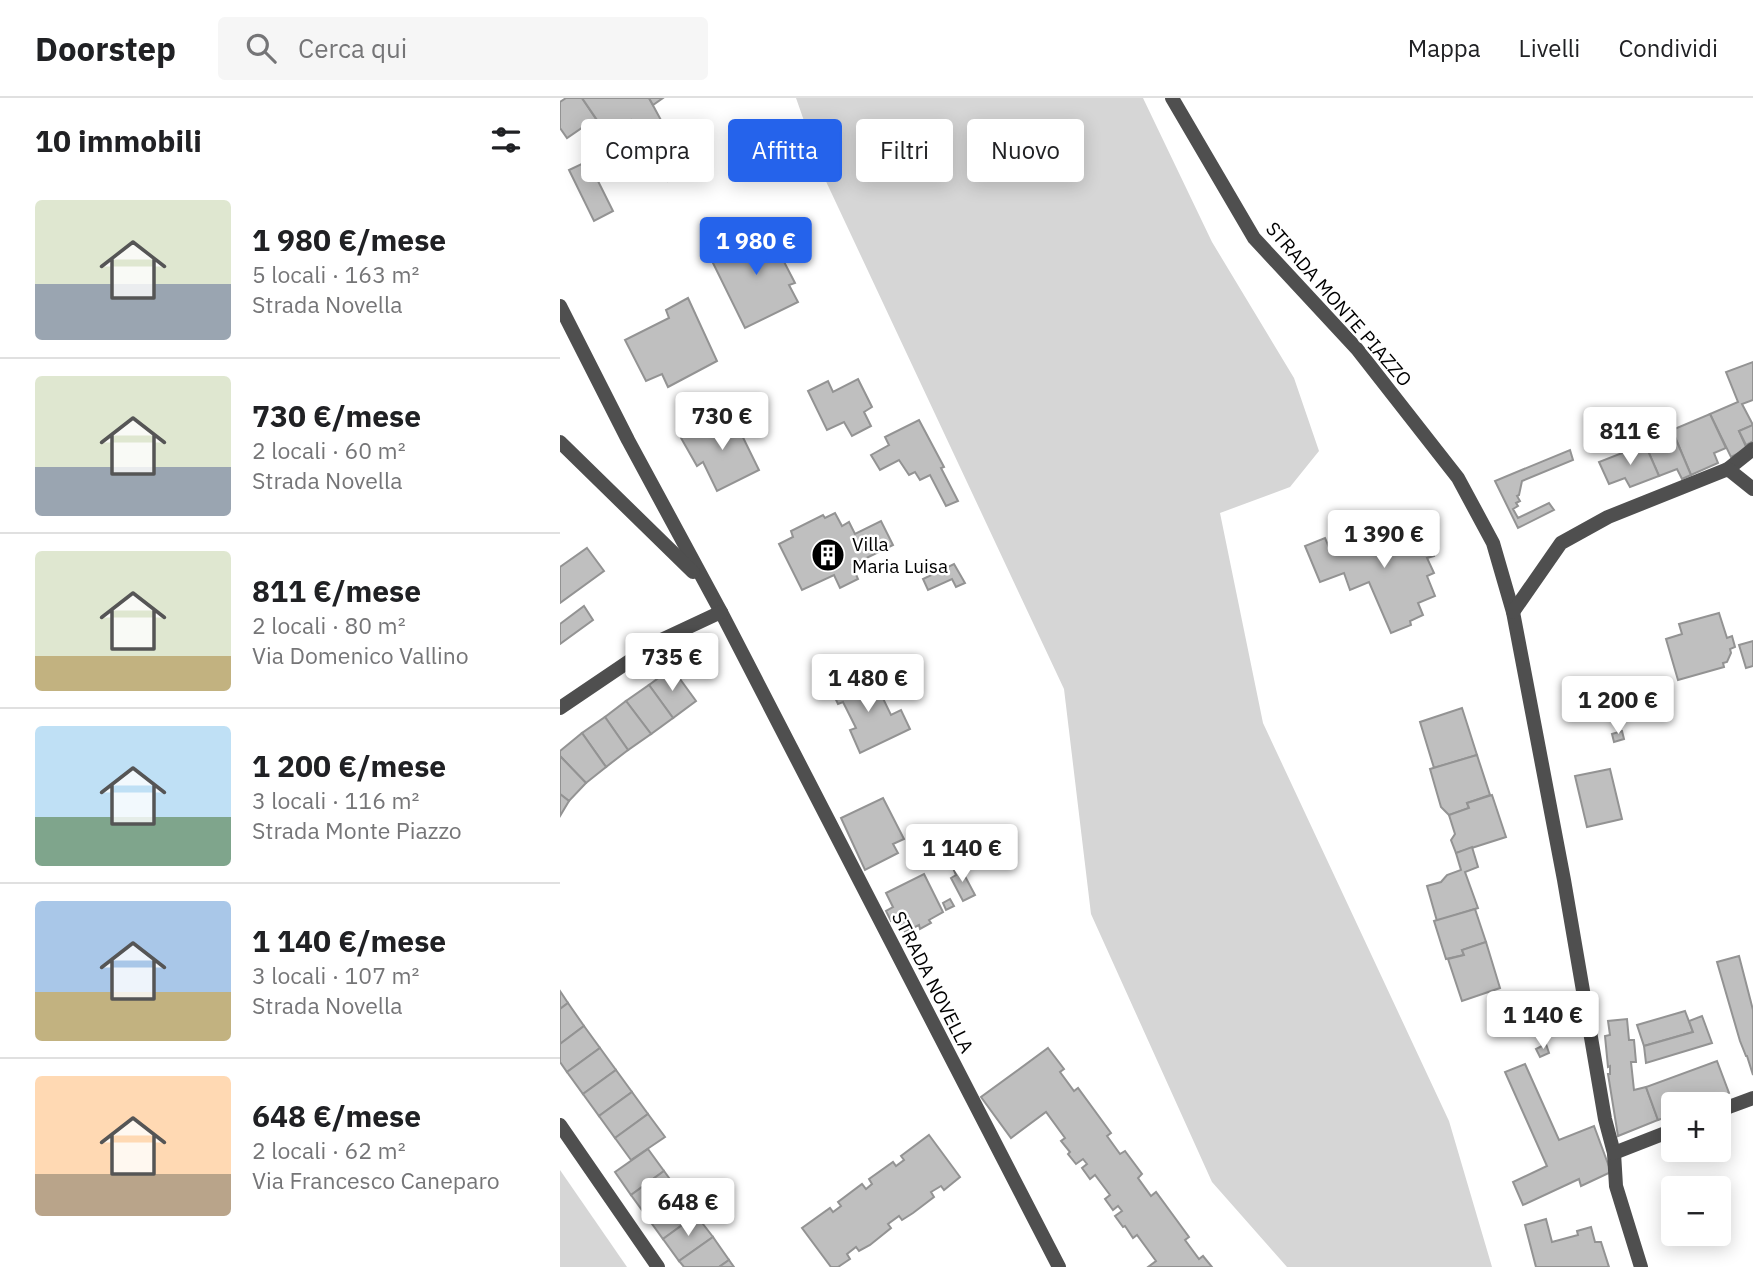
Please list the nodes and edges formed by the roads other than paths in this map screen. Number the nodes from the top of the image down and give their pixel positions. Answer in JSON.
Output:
{"nodes":[{"id":1,"x":1172,"y":98,"type":"edge"},
{"id":2,"x":560,"y":306,"type":"edge"},
{"id":3,"x":560,"y":442,"type":"edge"},
{"id":4,"x":1753,"y":449,"type":"edge"},
{"id":5,"x":1728,"y":469,"type":"junction"},
{"id":6,"x":1753,"y":489,"type":"edge"},
{"id":7,"x":704,"y":582,"type":"junction"},
{"id":8,"x":721,"y":612,"type":"junction"},
{"id":9,"x":1513,"y":612,"type":"junction"},
{"id":10,"x":560,"y":708,"type":"edge"},
{"id":11,"x":1753,"y":1098,"type":"edge"},
{"id":12,"x":1731,"y":1106,"type":"edge"},
{"id":13,"x":560,"y":1125,"type":"edge"},
{"id":14,"x":1661,"y":1135,"type":"edge"},
{"id":15,"x":1614,"y":1153,"type":"junction"},
{"id":16,"x":658,"y":1267,"type":"edge"},
{"id":17,"x":1059,"y":1267,"type":"edge"},
{"id":18,"x":1641,"y":1267,"type":"edge"}],
"edges":[{"from":1,"to":9,"type":"street","name":"STRADA MONTE PIAZZO"},
{"from":2,"to":7,"type":"street","name":"STRADA NOVELLA"},
{"from":3,"to":7,"type":"street"},
{"from":4,"to":5,"type":"street"},
{"from":5,"to":6,"type":"street"},
{"from":5,"to":9,"type":"street"},
{"from":7,"to":8,"type":"street","name":"STRADA NOVELLA"},
{"from":8,"to":10,"type":"street"},
{"from":8,"to":17,"type":"street","name":"STRADA NOVELLA"},
{"from":9,"to":15,"type":"street","name":"STRADA MONTE PIAZZO"},
{"from":11,"to":12,"type":"street"},
{"from":13,"to":16,"type":"street"},
{"from":14,"to":15,"type":"street"},
{"from":15,"to":18,"type":"street","name":"STRADA MONTE PIAZZO"}]}
